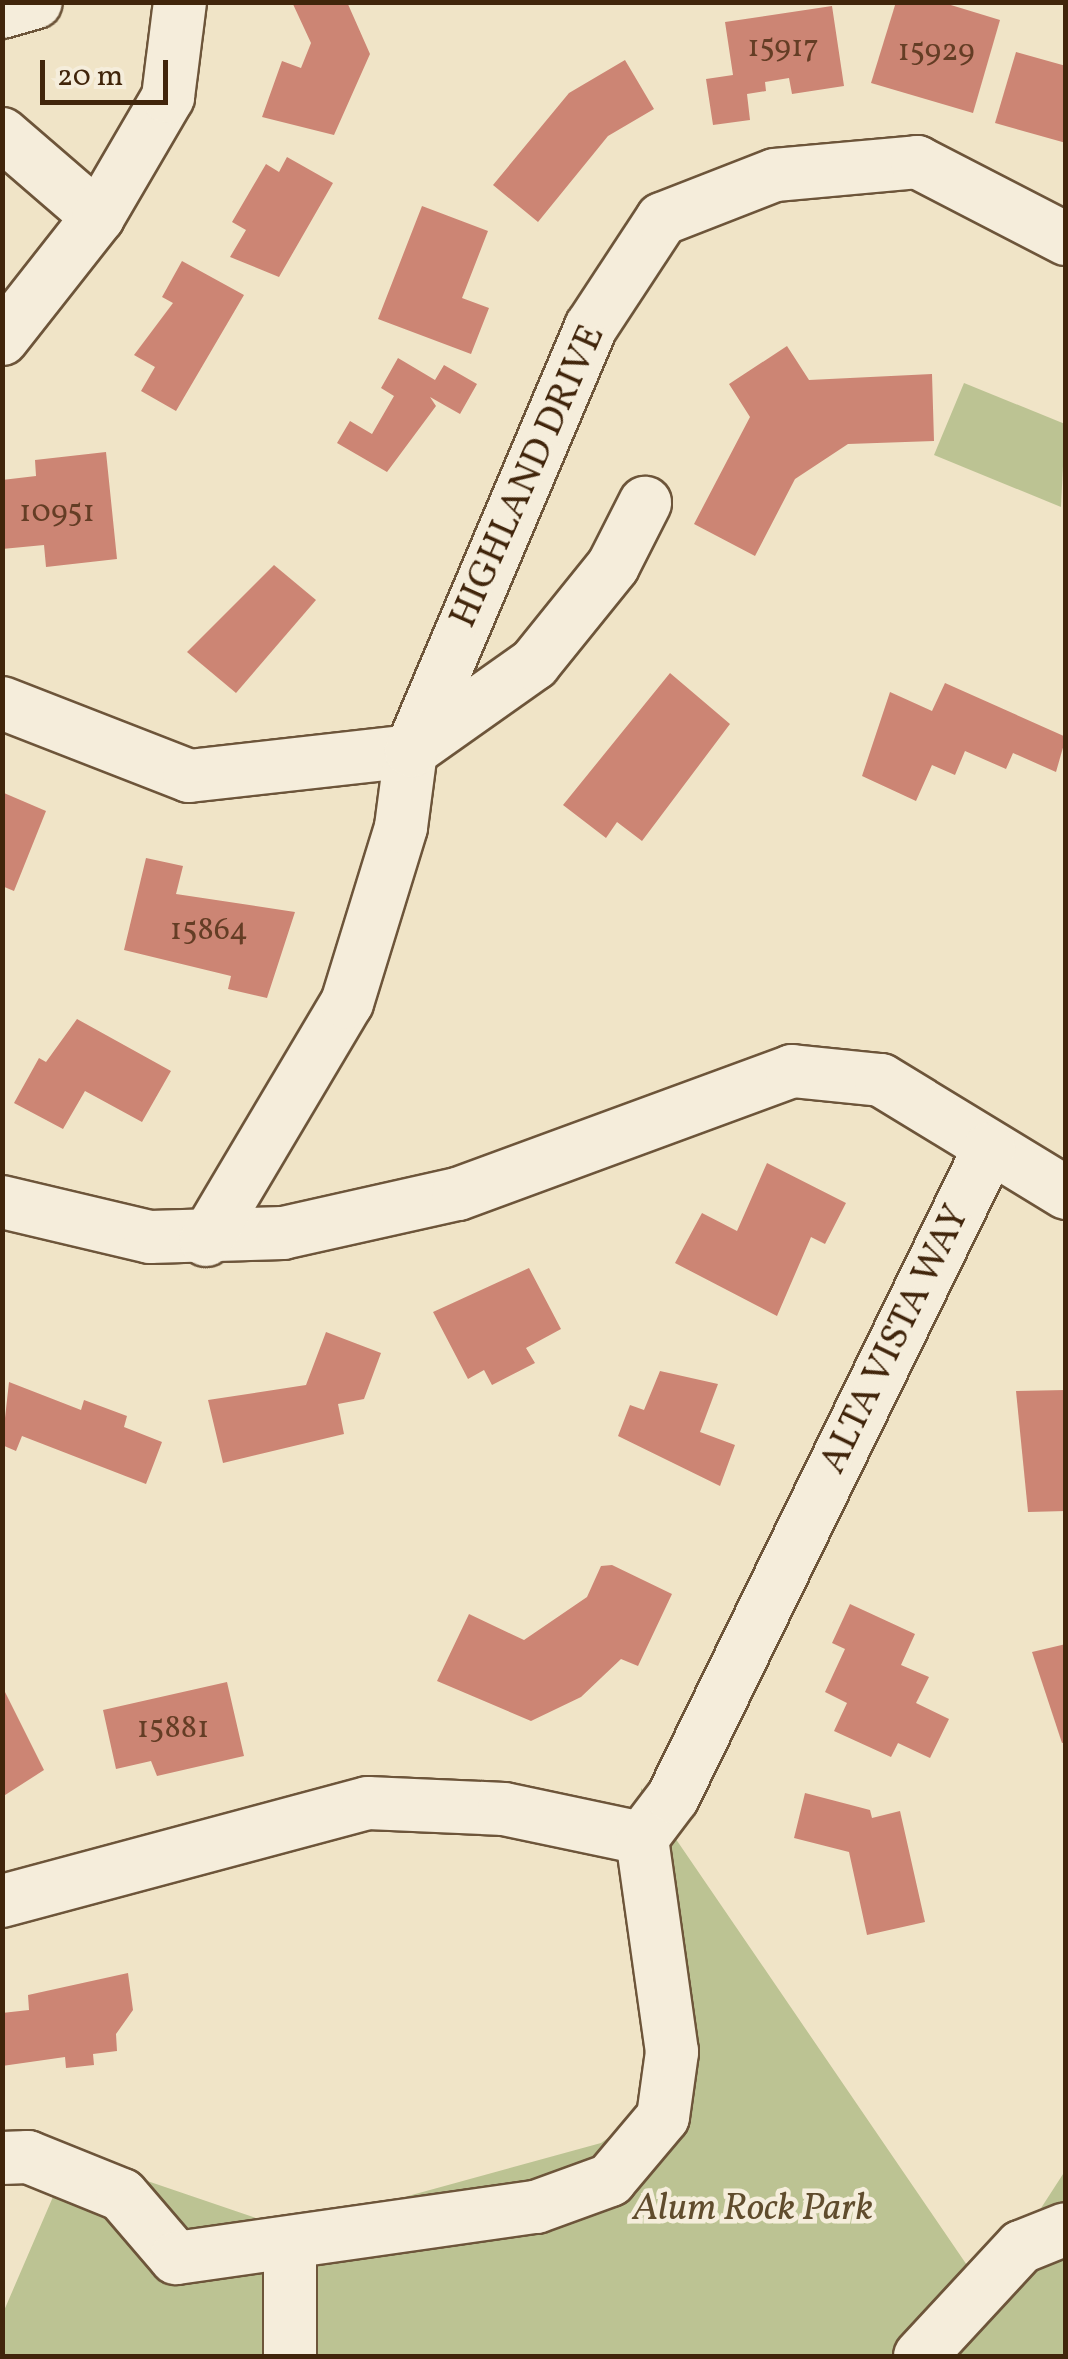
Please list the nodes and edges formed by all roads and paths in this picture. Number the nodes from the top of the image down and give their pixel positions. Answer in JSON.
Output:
{"nodes":[{"id":1,"x":36,"y":2,"type":"edge"},
{"id":2,"x":180,"y":2,"type":"edge"},
{"id":3,"x":2,"y":12,"type":"edge"},
{"id":4,"x":2,"y":134,"type":"edge"},
{"id":5,"x":98,"y":218,"type":"junction"},
{"id":6,"x":1066,"y":238,"type":"edge"},
{"id":7,"x":2,"y":339,"type":"edge"},
{"id":8,"x":645,"y":503,"type":"dead end"},
{"id":9,"x":2,"y":703,"type":"edge"},
{"id":10,"x":411,"y":750,"type":"junction"},
{"id":11,"x":989,"y":1148,"type":"junction"},
{"id":12,"x":1066,"y":1193,"type":"edge"},
{"id":13,"x":2,"y":1202,"type":"edge"},
{"id":14,"x":206,"y":1240,"type":"junction"},
{"id":15,"x":642,"y":1838,"type":"junction"},
{"id":16,"x":2,"y":1901,"type":"edge"},
{"id":17,"x":2,"y":2158,"type":"edge"},
{"id":18,"x":1066,"y":2228,"type":"edge"},
{"id":19,"x":290,"y":2247,"type":"junction"},
{"id":20,"x":290,"y":2356,"type":"edge"},
{"id":21,"x":920,"y":2356,"type":"edge"}],
"edges":[{"from":1,"to":3,"type":"street"},
{"from":2,"to":5,"type":"street"},
{"from":4,"to":5,"type":"street"},
{"from":5,"to":7,"type":"street"},
{"from":6,"to":10,"type":"street","name":"HIGHLAND DRIVE"},
{"from":8,"to":10,"type":"street"},
{"from":9,"to":10,"type":"street"},
{"from":10,"to":14,"type":"street","name":"HIGHLAND DRIVE"},
{"from":11,"to":12,"type":"street"},
{"from":11,"to":14,"type":"street"},
{"from":11,"to":15,"type":"street","name":"ALTA VISTA WAY"},
{"from":13,"to":14,"type":"street"},
{"from":15,"to":16,"type":"street"},
{"from":15,"to":19,"type":"street"},
{"from":17,"to":19,"type":"street"},
{"from":18,"to":21,"type":"street"},
{"from":19,"to":20,"type":"street"}]}
